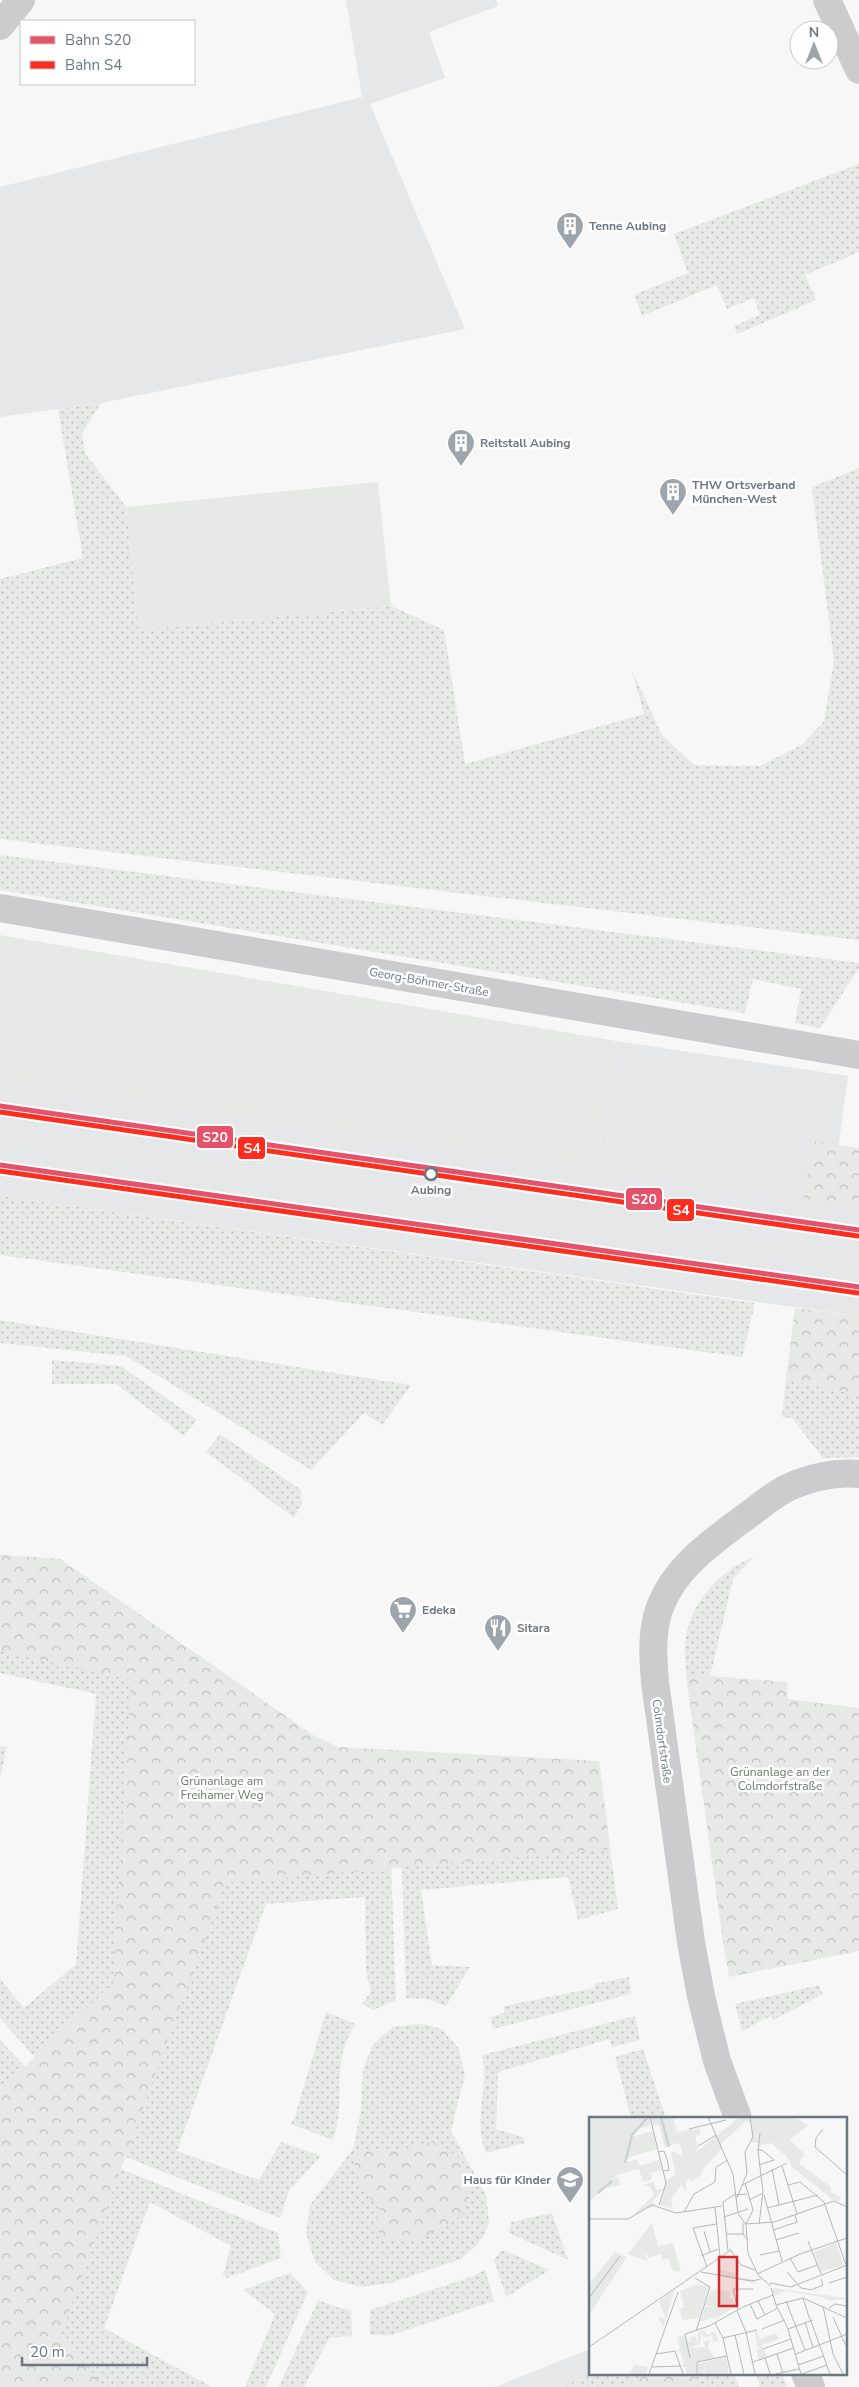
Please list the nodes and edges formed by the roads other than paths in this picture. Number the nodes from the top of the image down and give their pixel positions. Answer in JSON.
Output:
{"nodes":[{"id":1,"x":21,"y":0,"type":"edge"},
{"id":2,"x":827,"y":0,"type":"edge"},
{"id":3,"x":0,"y":26,"type":"edge"},
{"id":4,"x":859,"y":70,"type":"edge"},
{"id":5,"x":0,"y":908,"type":"edge"},
{"id":6,"x":859,"y":1055,"type":"edge"},
{"id":7,"x":859,"y":1474,"type":"edge"},
{"id":8,"x":738,"y":2117,"type":"edge"},
{"id":9,"x":805,"y":2374,"type":"edge"},
{"id":10,"x":811,"y":2387,"type":"edge"}],
"edges":[{"from":1,"to":3,"type":"street"},
{"from":2,"to":4,"type":"street"},
{"from":5,"to":6,"type":"street","name":"Georg-Böhmer-Straße"},
{"from":7,"to":8,"type":"street","name":"Colmdorfstraße"},
{"from":9,"to":10,"type":"street"}]}
